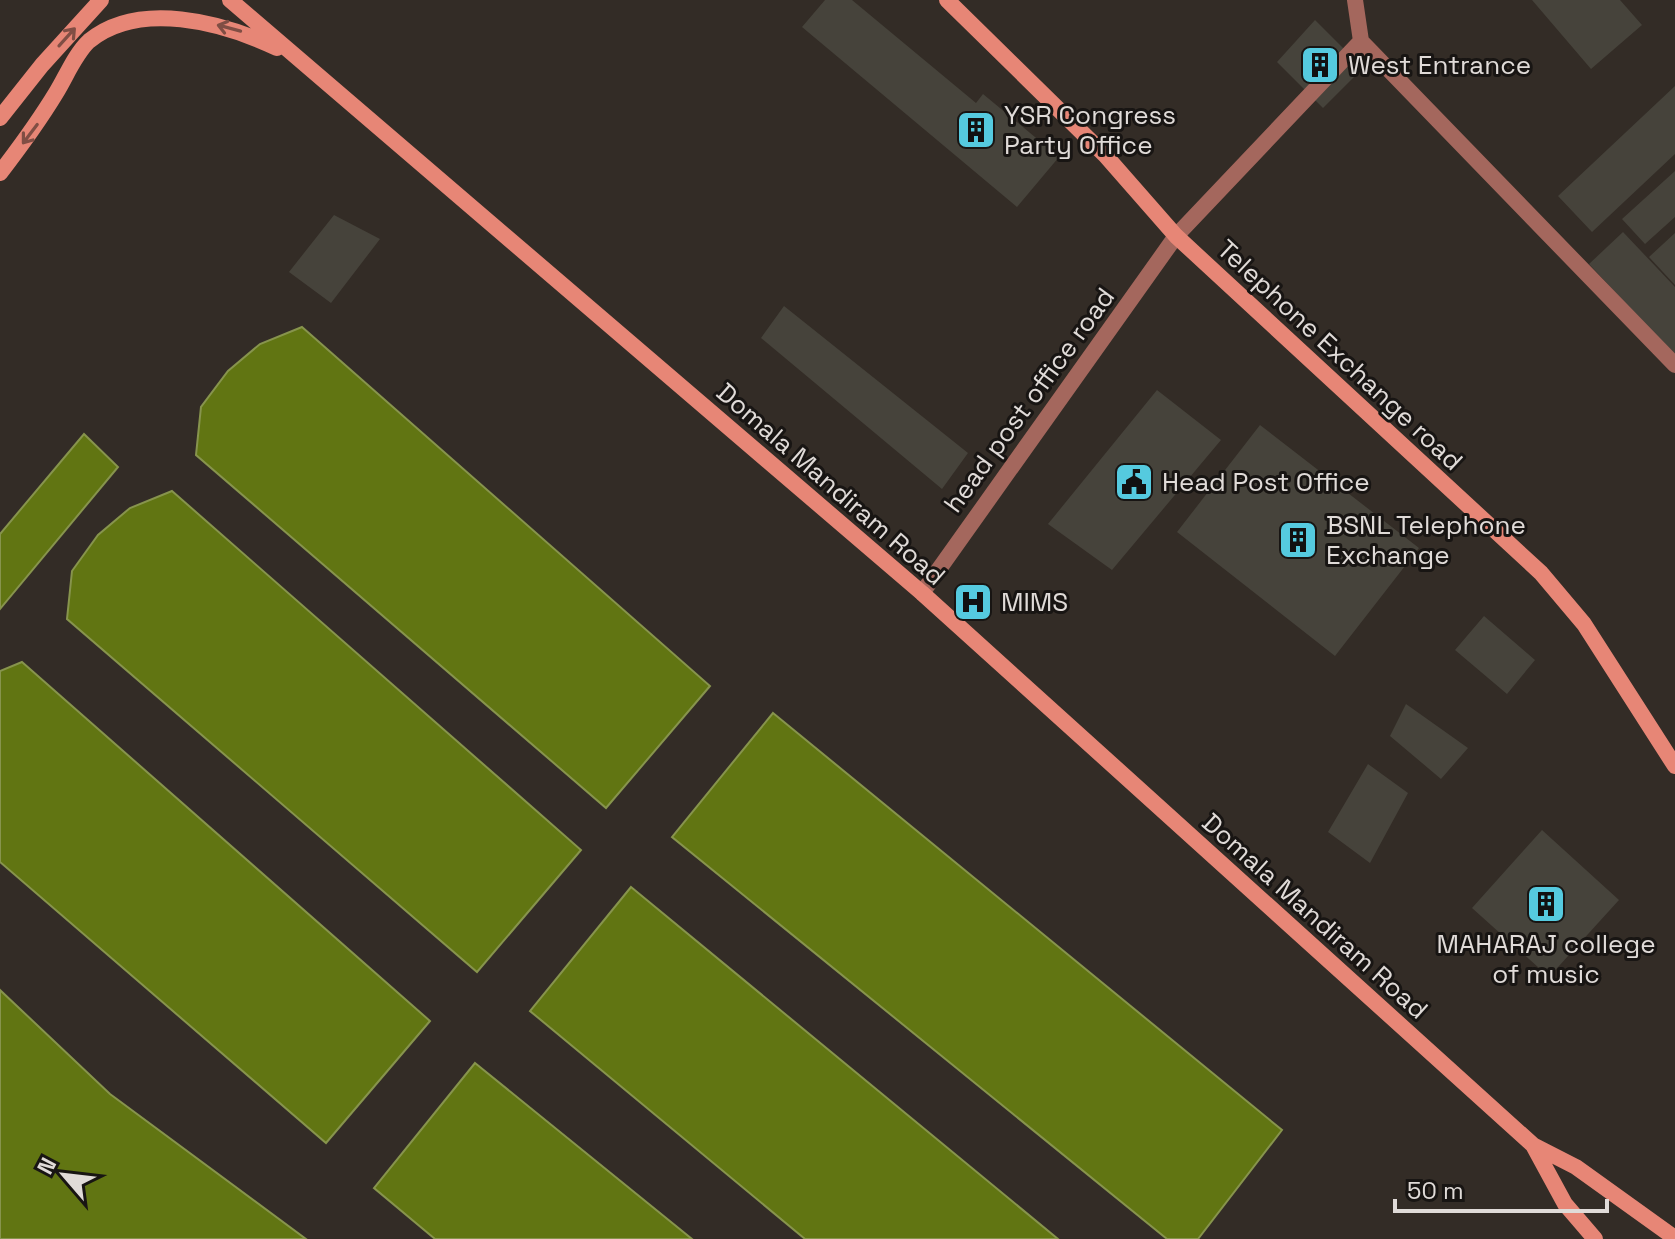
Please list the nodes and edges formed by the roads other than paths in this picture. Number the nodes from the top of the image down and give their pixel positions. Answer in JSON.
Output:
{"nodes":[{"id":1,"x":101,"y":0,"type":"edge"},
{"id":2,"x":230,"y":0,"type":"edge"},
{"id":3,"x":947,"y":0,"type":"edge"},
{"id":4,"x":1355,"y":0,"type":"edge"},
{"id":5,"x":1361,"y":41,"type":"junction"},
{"id":6,"x":300,"y":59,"type":"junction"},
{"id":7,"x":0,"y":118,"type":"edge"},
{"id":8,"x":0,"y":173,"type":"edge"},
{"id":9,"x":1176,"y":236,"type":"junction"},
{"id":10,"x":1675,"y":365,"type":"edge"},
{"id":11,"x":922,"y":593,"type":"junction"},
{"id":12,"x":1675,"y":766,"type":"edge"},
{"id":13,"x":1533,"y":1145,"type":"junction"},
{"id":14,"x":1675,"y":1238,"type":"edge"},
{"id":15,"x":1595,"y":1239,"type":"edge"}],
"edges":[{"from":7,"to":1,"type":"street","one_way":true},
{"from":2,"to":6,"type":"street","name":"Domala Mandiram Road"},
{"from":3,"to":9,"type":"street","name":"Telephone Exchange road"},
{"from":4,"to":5,"type":"lane"},
{"from":5,"to":9,"type":"lane","name":"head post office road"},
{"from":5,"to":10,"type":"lane"},
{"from":6,"to":8,"type":"street","one_way":true},
{"from":6,"to":11,"type":"street","name":"Domala Mandiram Road"},
{"from":9,"to":11,"type":"lane","name":"head post office road"},
{"from":9,"to":12,"type":"street","name":"Telephone Exchange road"},
{"from":11,"to":13,"type":"street","name":"Domala Mandiram Road"},
{"from":13,"to":14,"type":"street"},
{"from":13,"to":15,"type":"street"}]}
